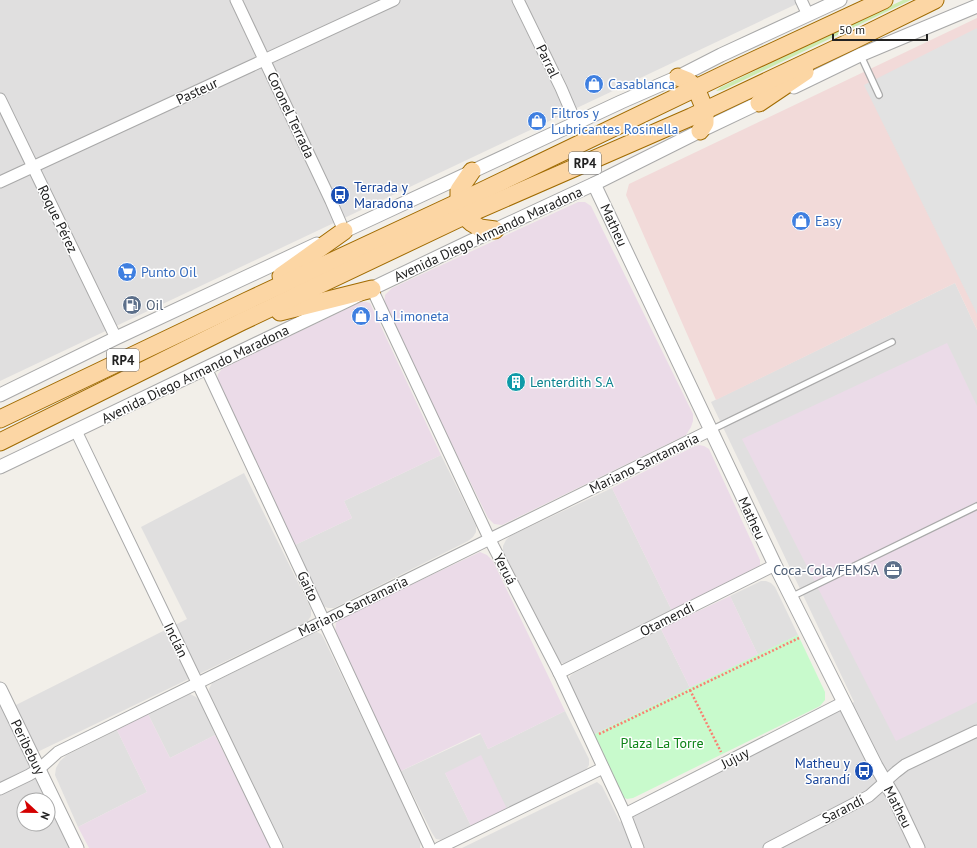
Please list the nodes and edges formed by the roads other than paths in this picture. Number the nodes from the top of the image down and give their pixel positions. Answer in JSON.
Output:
{"nodes":[{"id":1,"x":236,"y":0,"type":"edge"},
{"id":2,"x":394,"y":0,"type":"edge"},
{"id":3,"x":518,"y":0,"type":"edge"},
{"id":4,"x":801,"y":0,"type":"edge"},
{"id":5,"x":840,"y":0,"type":"edge"},
{"id":6,"x":884,"y":0,"type":"edge"},
{"id":7,"x":934,"y":0,"type":"edge"},
{"id":8,"x":977,"y":6,"type":"edge"},
{"id":9,"x":808,"y":15,"type":"junction"},
{"id":10,"x":856,"y":48,"type":"junction"},
{"id":11,"x":265,"y":60,"type":"junction"},
{"id":12,"x":678,"y":77,"type":"junction"},
{"id":13,"x":696,"y":88,"type":"junction"},
{"id":14,"x":879,"y":95,"type":"dead end"},
{"id":15,"x":0,"y":99,"type":"edge"},
{"id":16,"x":759,"y":103,"type":"joint"},
{"id":17,"x":705,"y":110,"type":"junction"},
{"id":18,"x":576,"y":123,"type":"junction"},
{"id":19,"x":700,"y":131,"type":"junction"},
{"id":20,"x":32,"y":167,"type":"junction"},
{"id":21,"x":472,"y":171,"type":"junction"},
{"id":22,"x":0,"y":182,"type":"edge"},
{"id":23,"x":594,"y":184,"type":"junction"},
{"id":24,"x":462,"y":209,"type":"junction"},
{"id":25,"x":495,"y":230,"type":"junction"},
{"id":26,"x":344,"y":231,"type":"junction"},
{"id":27,"x":372,"y":289,"type":"junction"},
{"id":28,"x":247,"y":301,"type":"junction"},
{"id":29,"x":241,"y":322,"type":"junction"},
{"id":30,"x":116,"y":338,"type":"junction"},
{"id":31,"x":892,"y":342,"type":"dead end"},
{"id":32,"x":206,"y":368,"type":"junction"},
{"id":33,"x":0,"y":395,"type":"edge"},
{"id":34,"x":0,"y":419,"type":"edge"},
{"id":35,"x":710,"y":430,"type":"junction"},
{"id":36,"x":76,"y":431,"type":"junction"},
{"id":37,"x":0,"y":442,"type":"edge"},
{"id":38,"x":0,"y":467,"type":"edge"},
{"id":39,"x":977,"y":506,"type":"edge"},
{"id":40,"x":489,"y":538,"type":"junction"},
{"id":41,"x":774,"y":565,"type":"junction"},
{"id":42,"x":791,"y":597,"type":"junction"},
{"id":43,"x":324,"y":620,"type":"junction"},
{"id":44,"x":559,"y":673,"type":"junction"},
{"id":45,"x":197,"y":683,"type":"junction"},
{"id":46,"x":0,"y":690,"type":"edge"},
{"id":47,"x":844,"y":702,"type":"junction"},
{"id":48,"x":977,"y":731,"type":"edge"},
{"id":49,"x":603,"y":768,"type":"junction"},
{"id":50,"x":39,"y":769,"type":"junction"},
{"id":51,"x":885,"y":782,"type":"junction"},
{"id":52,"x":0,"y":789,"type":"edge"},
{"id":53,"x":625,"y":814,"type":"junction"},
{"id":54,"x":77,"y":848,"type":"edge"},
{"id":55,"x":277,"y":848,"type":"edge"},
{"id":56,"x":430,"y":848,"type":"edge"},
{"id":57,"x":439,"y":848,"type":"edge"},
{"id":58,"x":638,"y":848,"type":"edge"},
{"id":59,"x":768,"y":848,"type":"edge"},
{"id":60,"x":918,"y":848,"type":"edge"}],
"edges":[{"from":1,"to":11,"type":"street","name":"Coronel Terrada"},
{"from":2,"to":11,"type":"street","name":"Pasteur"},
{"from":3,"to":18,"type":"street","name":"Parral"},
{"from":4,"to":9,"type":"street"},
{"from":5,"to":9,"type":"street"},
{"from":6,"to":13,"type":"main road","name":"Avenida Diego Armando Maradona","number":"RP4"},
{"from":7,"to":10,"type":"main road","name":"Avenida Diego Armando Maradona","number":"RP4"},
{"from":8,"to":10,"type":"street","name":"Avenida Diego Armando Maradona"},
{"from":9,"to":12,"type":"street"},
{"from":10,"to":14,"type":"lane"},
{"from":10,"to":16,"type":"main road"},
{"from":10,"to":17,"type":"main road","name":"Avenida Diego Armando Maradona","number":"RP4"},
{"from":11,"to":20,"type":"street","name":"Pasteur"},
{"from":11,"to":26,"type":"street","name":"Coronel Terrada"},
{"from":12,"to":13,"type":"main road"},
{"from":12,"to":18,"type":"street"},
{"from":13,"to":17,"type":"main road"},
{"from":13,"to":24,"type":"main road","name":"Avenida Diego Armando Maradona","number":"RP4"},
{"from":15,"to":20,"type":"street","name":"Roque Pérez"},
{"from":16,"to":19,"type":"street","name":"Avenida Diego Armando Maradona"},
{"from":17,"to":19,"type":"main road"},
{"from":17,"to":24,"type":"main road","name":"Avenida Diego Armando Maradona","number":"RP4"},
{"from":18,"to":21,"type":"street"},
{"from":19,"to":23,"type":"street","name":"Avenida Diego Armando Maradona"},
{"from":20,"to":22,"type":"street","name":"Pasteur"},
{"from":20,"to":30,"type":"street","name":"Roque Pérez"},
{"from":21,"to":24,"type":"main road"},
{"from":21,"to":26,"type":"street"},
{"from":23,"to":25,"type":"street","name":"Avenida Diego Armando Maradona"},
{"from":23,"to":35,"type":"street","name":"Matheu"},
{"from":24,"to":25,"type":"main road"},
{"from":24,"to":28,"type":"main road","name":"Avenida Diego Armando Maradona","number":"RP4"},
{"from":24,"to":29,"type":"main road","name":"Avenida Diego Armando Maradona","number":"RP4"},
{"from":25,"to":27,"type":"street","name":"Avenida Diego Armando Maradona"},
{"from":26,"to":28,"type":"main road"},
{"from":26,"to":30,"type":"street"},
{"from":27,"to":29,"type":"main road"},
{"from":27,"to":32,"type":"street","name":"Avenida Diego Armando Maradona"},
{"from":27,"to":40,"type":"street","name":"Yeruá"},
{"from":28,"to":34,"type":"main road","name":"Avenida Diego Armando Maradona","number":"RP4"},
{"from":29,"to":37,"type":"main road","name":"Avenida Diego Armando Maradona","number":"RP4"},
{"from":30,"to":33,"type":"street"},
{"from":31,"to":35,"type":"lane"},
{"from":32,"to":36,"type":"street","name":"Avenida Diego Armando Maradona"},
{"from":32,"to":43,"type":"street","name":"Gaito"},
{"from":35,"to":40,"type":"street","name":"Mariano Santamaria"},
{"from":35,"to":41,"type":"street","name":"Matheu"},
{"from":36,"to":38,"type":"street","name":"Avenida Diego Armando Maradona"},
{"from":36,"to":45,"type":"street","name":"Inclán"},
{"from":39,"to":42,"type":"lane"},
{"from":40,"to":43,"type":"street","name":"Mariano Santamaria"},
{"from":40,"to":44,"type":"street","name":"Yeruá"},
{"from":41,"to":42,"type":"street","name":"Matheu"},
{"from":41,"to":44,"type":"street","name":"Otamendi"},
{"from":42,"to":47,"type":"street","name":"Matheu"},
{"from":43,"to":45,"type":"street","name":"Mariano Santamaria"},
{"from":43,"to":56,"type":"street","name":"Gaito"},
{"from":44,"to":49,"type":"street","name":"Yeruá"},
{"from":45,"to":50,"type":"street","name":"Mariano Santamaria"},
{"from":45,"to":55,"type":"street","name":"Inclán"},
{"from":46,"to":50,"type":"street","name":"Peribebuy"},
{"from":47,"to":51,"type":"street","name":"Matheu"},
{"from":47,"to":53,"type":"street","name":"Jujuy"},
{"from":48,"to":51,"type":"street","name":"Sarandí"},
{"from":49,"to":53,"type":"street","name":"Yeruá"},
{"from":49,"to":57,"type":"street"},
{"from":50,"to":52,"type":"street","name":"Mariano Santamaria"},
{"from":50,"to":54,"type":"street","name":"Peribebuy"},
{"from":51,"to":59,"type":"street","name":"Sarandí"},
{"from":51,"to":60,"type":"street","name":"Matheu"},
{"from":53,"to":58,"type":"street","name":"Yeruá"}]}
